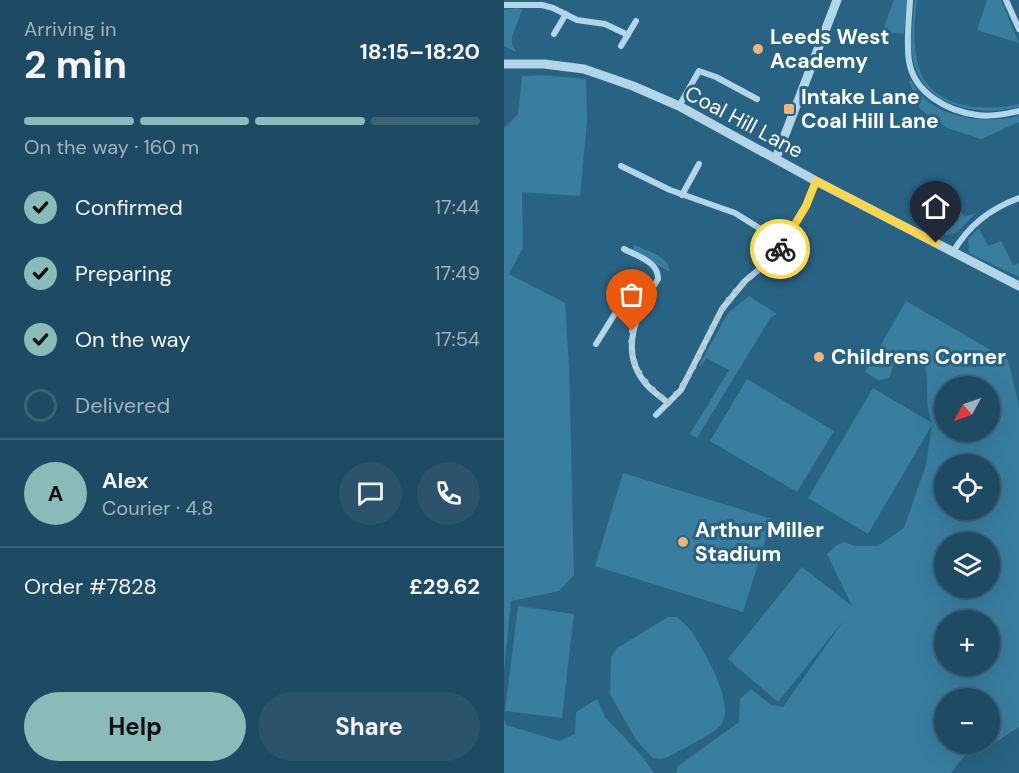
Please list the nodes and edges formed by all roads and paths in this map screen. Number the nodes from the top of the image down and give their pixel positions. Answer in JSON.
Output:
{"nodes":[{"id":1,"x":837,"y":0,"type":"edge"},
{"id":2,"x":910,"y":0,"type":"edge"},
{"id":3,"x":1006,"y":0,"type":"edge"},
{"id":4,"x":504,"y":5,"type":"edge"},
{"id":5,"x":566,"y":14,"type":"junction"},
{"id":6,"x":636,"y":21,"type":"dead end"},
{"id":7,"x":1019,"y":29,"type":"edge"},
{"id":8,"x":554,"y":34,"type":"dead end"},
{"id":9,"x":628,"y":35,"type":"junction"},
{"id":10,"x":621,"y":46,"type":"dead end"},
{"id":11,"x":504,"y":64,"type":"edge"},
{"id":12,"x":757,"y":99,"type":"dead end"},
{"id":13,"x":679,"y":106,"type":"junction"},
{"id":14,"x":1019,"y":111,"type":"edge"},
{"id":15,"x":776,"y":158,"type":"junction"},
{"id":16,"x":699,"y":164,"type":"dead end"},
{"id":17,"x":621,"y":166,"type":"dead end"},
{"id":18,"x":816,"y":181,"type":"junction"},
{"id":19,"x":681,"y":195,"type":"junction"},
{"id":20,"x":1019,"y":198,"type":"edge"},
{"id":21,"x":783,"y":243,"type":"junction"},
{"id":22,"x":624,"y":249,"type":"dead end"},
{"id":23,"x":953,"y":252,"type":"junction"},
{"id":24,"x":1019,"y":286,"type":"edge"},
{"id":25,"x":640,"y":313,"type":"junction"},
{"id":26,"x":596,"y":344,"type":"dead end"},
{"id":27,"x":668,"y":403,"type":"junction"},
{"id":28,"x":656,"y":415,"type":"dead end"}],
"edges":[{"from":1,"to":15,"type":"street"},
{"from":2,"to":14,"type":"street"},
{"from":3,"to":7,"type":"street"},
{"from":4,"to":5,"type":"street"},
{"from":5,"to":8,"type":"street"},
{"from":5,"to":9,"type":"street"},
{"from":6,"to":9,"type":"street"},
{"from":9,"to":10,"type":"street"},
{"from":11,"to":13,"type":"street","name":"Coal Hill Lane"},
{"from":12,"to":13,"type":"street"},
{"from":13,"to":15,"type":"street","name":"Coal Hill Lane"},
{"from":15,"to":18,"type":"street","name":"Coal Hill Lane"},
{"from":16,"to":19,"type":"street"},
{"from":17,"to":19,"type":"street"},
{"from":18,"to":21,"type":"street"},
{"from":18,"to":23,"type":"street","name":"Coal Hill Lane"},
{"from":19,"to":21,"type":"street"},
{"from":20,"to":23,"type":"street"},
{"from":21,"to":27,"type":"street"},
{"from":22,"to":25,"type":"street"},
{"from":23,"to":24,"type":"street","name":"Coal Hill Lane"},
{"from":25,"to":26,"type":"street"},
{"from":25,"to":27,"type":"street"},
{"from":27,"to":28,"type":"street"}]}
